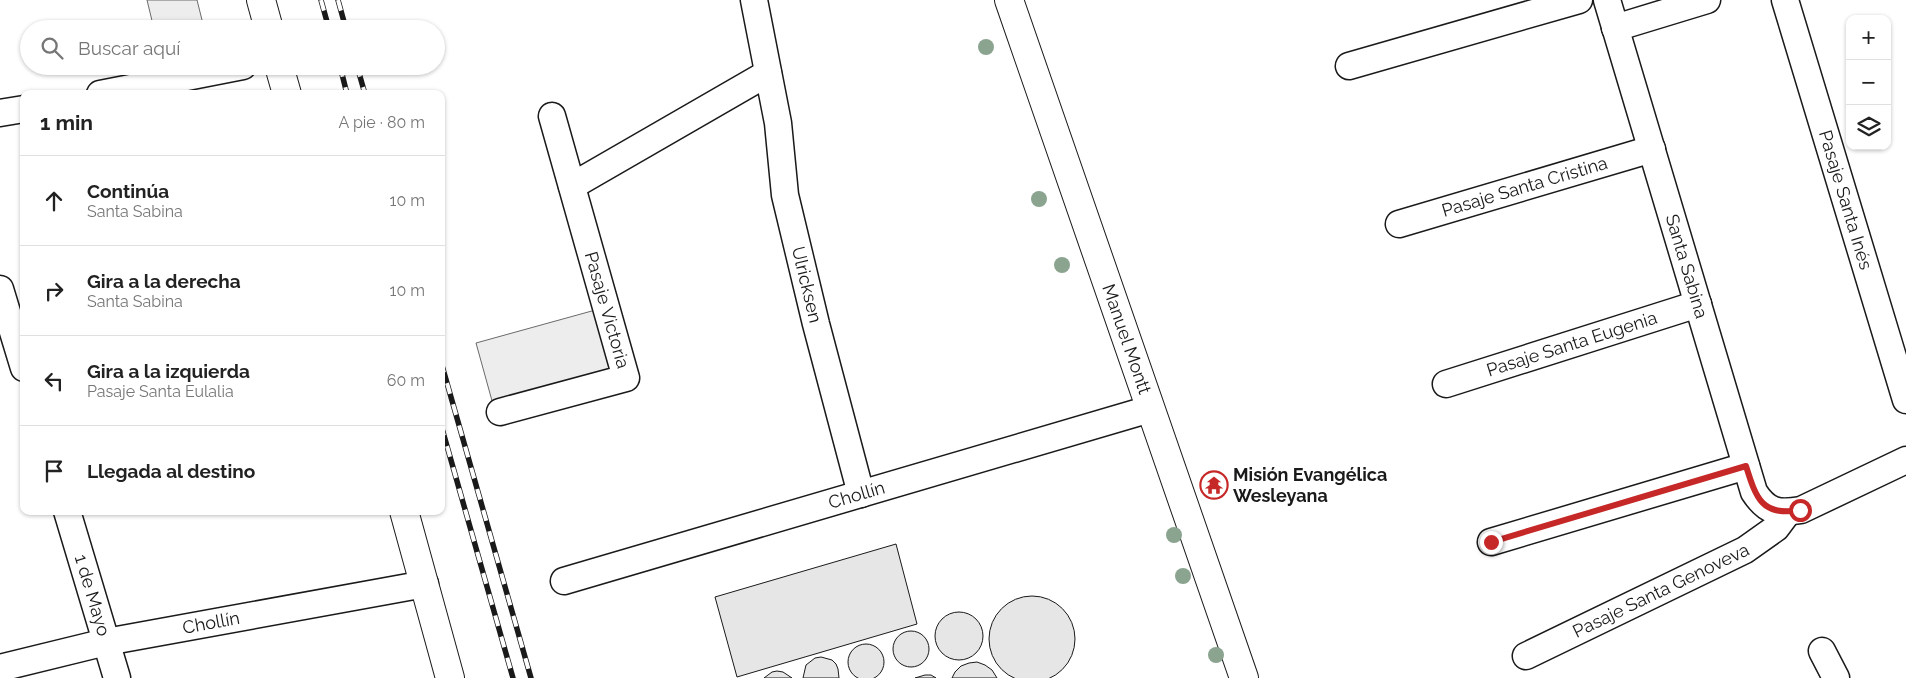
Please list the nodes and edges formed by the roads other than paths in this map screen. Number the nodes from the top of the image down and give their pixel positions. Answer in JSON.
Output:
{"nodes":[{"id":1,"x":261,"y":0,"type":"edge"},
{"id":2,"x":754,"y":0,"type":"edge"},
{"id":3,"x":1008,"y":0,"type":"edge"},
{"id":4,"x":1579,"y":0,"type":"edge"},
{"id":5,"x":1607,"y":0,"type":"edge"},
{"id":6,"x":1707,"y":0,"type":"edge"},
{"id":7,"x":1785,"y":0,"type":"edge"},
{"id":8,"x":267,"y":20,"type":"edge"},
{"id":9,"x":1615,"y":28,"type":"junction"},
{"id":10,"x":1349,"y":66,"type":"dead end"},
{"id":11,"x":768,"y":73,"type":"junction"},
{"id":12,"x":197,"y":75,"type":"edge"},
{"id":13,"x":282,"y":75,"type":"edge"},
{"id":14,"x":120,"y":90,"type":"edge"},
{"id":15,"x":286,"y":90,"type":"edge"},
{"id":16,"x":20,"y":109,"type":"edge"},
{"id":17,"x":0,"y":113,"type":"edge"},
{"id":18,"x":552,"y":116,"type":"dead end"},
{"id":19,"x":1652,"y":149,"type":"junction"},
{"id":20,"x":572,"y":186,"type":"junction"},
{"id":21,"x":1399,"y":224,"type":"dead end"},
{"id":22,"x":0,"y":289,"type":"edge"},
{"id":23,"x":1698,"y":304,"type":"junction"},
{"id":24,"x":20,"y":355,"type":"edge"},
{"id":25,"x":1446,"y":384,"type":"dead end"},
{"id":26,"x":1906,"y":400,"type":"edge"},
{"id":27,"x":1150,"y":409,"type":"junction"},
{"id":28,"x":500,"y":412,"type":"dead end"},
{"id":29,"x":1906,"y":460,"type":"edge"},
{"id":30,"x":1746,"y":466,"type":"junction"},
{"id":31,"x":861,"y":494,"type":"junction"},
{"id":32,"x":1788,"y":512,"type":"junction"},
{"id":33,"x":68,"y":515,"type":"edge"},
{"id":34,"x":405,"y":515,"type":"edge"},
{"id":35,"x":1491,"y":542,"type":"dead end"},
{"id":36,"x":564,"y":582,"type":"dead end"},
{"id":37,"x":425,"y":584,"type":"junction"},
{"id":38,"x":106,"y":642,"type":"junction"},
{"id":39,"x":1822,"y":650,"type":"dead end"},
{"id":40,"x":1526,"y":656,"type":"dead end"},
{"id":41,"x":0,"y":668,"type":"edge"},
{"id":42,"x":117,"y":678,"type":"edge"},
{"id":43,"x":450,"y":678,"type":"edge"},
{"id":44,"x":1244,"y":678,"type":"edge"},
{"id":45,"x":1836,"y":678,"type":"edge"}],
"edges":[{"from":1,"to":8,"type":"main road"},
{"from":2,"to":11,"type":"street","name":"Ulricksen"},
{"from":3,"to":27,"type":"main road","name":"Manuel Montt"},
{"from":4,"to":10,"type":"street"},
{"from":5,"to":9,"type":"street","name":"Santa Sabina"},
{"from":6,"to":9,"type":"street"},
{"from":7,"to":26,"type":"street","name":"Pasaje Santa Inés"},
{"from":9,"to":19,"type":"street","name":"Santa Sabina"},
{"from":11,"to":20,"type":"street"},
{"from":11,"to":31,"type":"street","name":"Ulricksen"},
{"from":12,"to":14,"type":"street"},
{"from":13,"to":15,"type":"main road"},
{"from":16,"to":17,"type":"street"},
{"from":18,"to":20,"type":"street","name":"Pasaje Victoria"},
{"from":19,"to":21,"type":"street","name":"Pasaje Santa Cristina"},
{"from":19,"to":23,"type":"street","name":"Santa Sabina"},
{"from":20,"to":28,"type":"street","name":"Pasaje Victoria"},
{"from":22,"to":24,"type":"street"},
{"from":23,"to":25,"type":"street","name":"Pasaje Santa Eugenia"},
{"from":23,"to":30,"type":"street","name":"Santa Sabina"},
{"from":27,"to":31,"type":"street","name":"Chollín"},
{"from":27,"to":44,"type":"main road","name":"Manuel Montt"},
{"from":29,"to":32,"type":"street"},
{"from":30,"to":32,"type":"street","name":"Santa Sabina"},
{"from":30,"to":35,"type":"street"},
{"from":31,"to":36,"type":"street","name":"Chollín"},
{"from":32,"to":40,"type":"street","name":"Pasaje Santa Genoveva"},
{"from":33,"to":38,"type":"street","name":"1 de Mayo"},
{"from":34,"to":37,"type":"main road"},
{"from":37,"to":38,"type":"street","name":"Chollín"},
{"from":37,"to":43,"type":"main road"},
{"from":38,"to":41,"type":"street","name":"Chollín"},
{"from":38,"to":42,"type":"street","name":"1 de Mayo"},
{"from":39,"to":45,"type":"street"}]}
